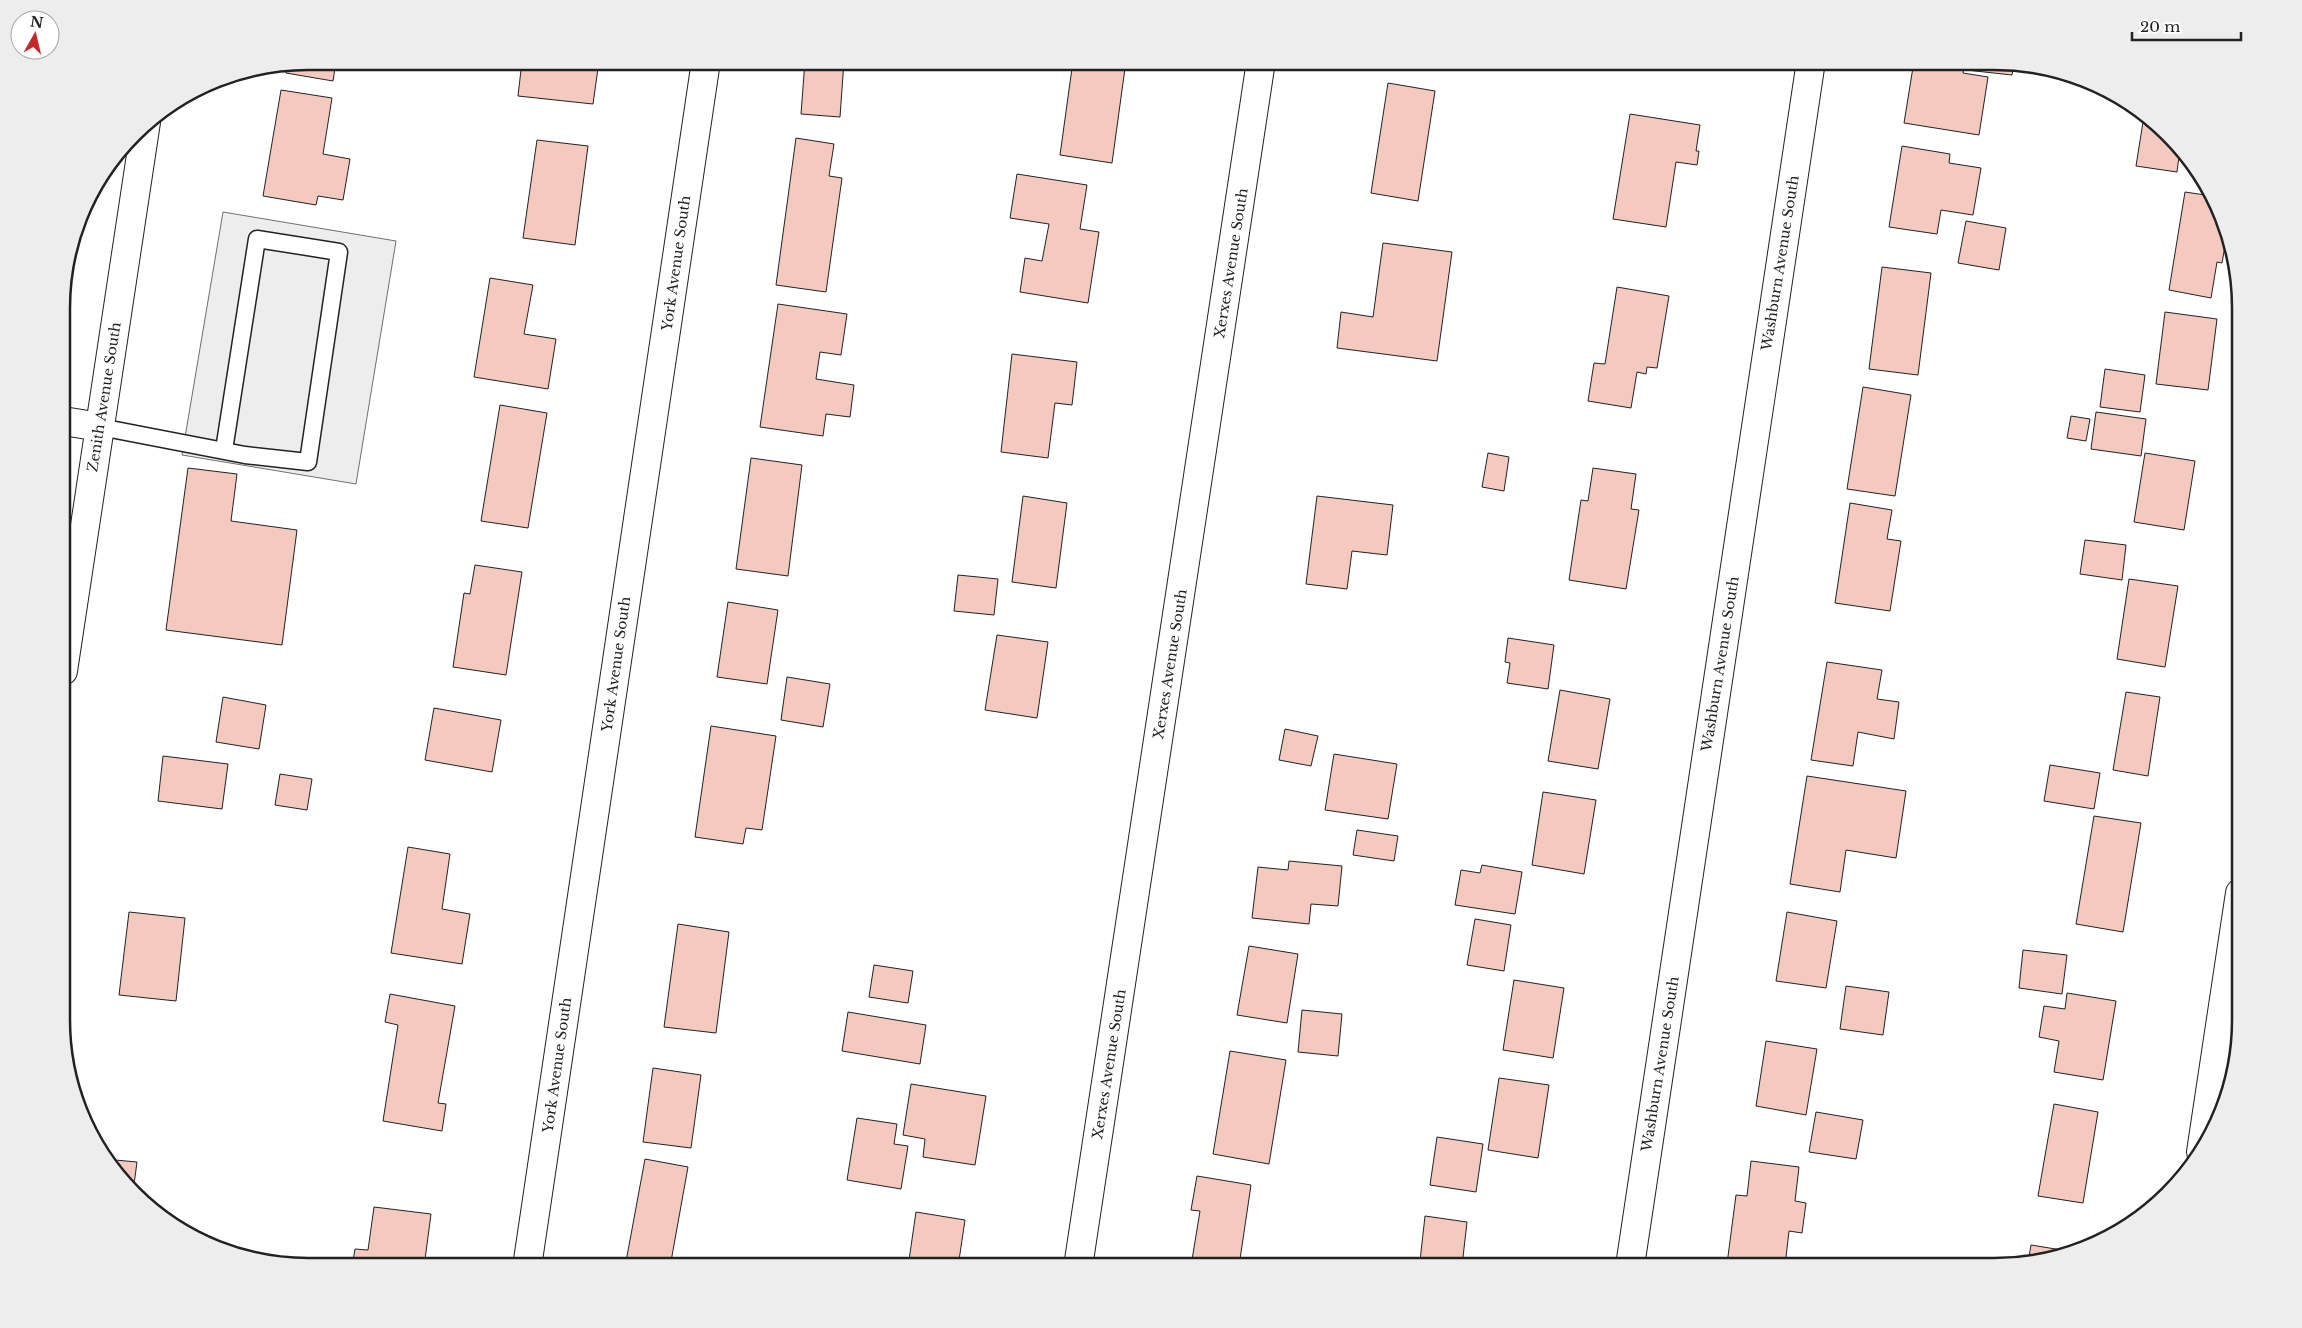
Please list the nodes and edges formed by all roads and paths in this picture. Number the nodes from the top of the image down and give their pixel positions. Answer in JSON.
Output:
{"nodes":[{"id":1,"x":705,"y":70,"type":"edge"},
{"id":2,"x":1261,"y":70,"type":"edge"},
{"id":3,"x":1810,"y":70,"type":"edge"},
{"id":4,"x":144,"y":136,"type":"edge"},
{"id":5,"x":70,"y":422,"type":"edge"},
{"id":6,"x":100,"y":427,"type":"junction"},
{"id":7,"x":224,"y":450,"type":"junction"},
{"id":8,"x":70,"y":626,"type":"edge"},
{"id":9,"x":2232,"y":946,"type":"edge"},
{"id":10,"x":2204,"y":1131,"type":"edge"},
{"id":11,"x":528,"y":1258,"type":"edge"},
{"id":12,"x":1079,"y":1258,"type":"edge"},
{"id":13,"x":1631,"y":1258,"type":"edge"}],
"edges":[{"from":1,"to":11,"type":"street","name":"York Avenue South"},
{"from":2,"to":12,"type":"street","name":"Xerxes Avenue South"},
{"from":3,"to":13,"type":"street","name":"Washburn Avenue South"},
{"from":4,"to":6,"type":"street","name":"Zenith Avenue South"},
{"from":5,"to":6,"type":"street"},
{"from":6,"to":7,"type":"lane"},
{"from":6,"to":8,"type":"street","name":"Zenith Avenue South"},
{"from":7,"to":7,"type":"lane"},
{"from":9,"to":10,"type":"street"}]}
